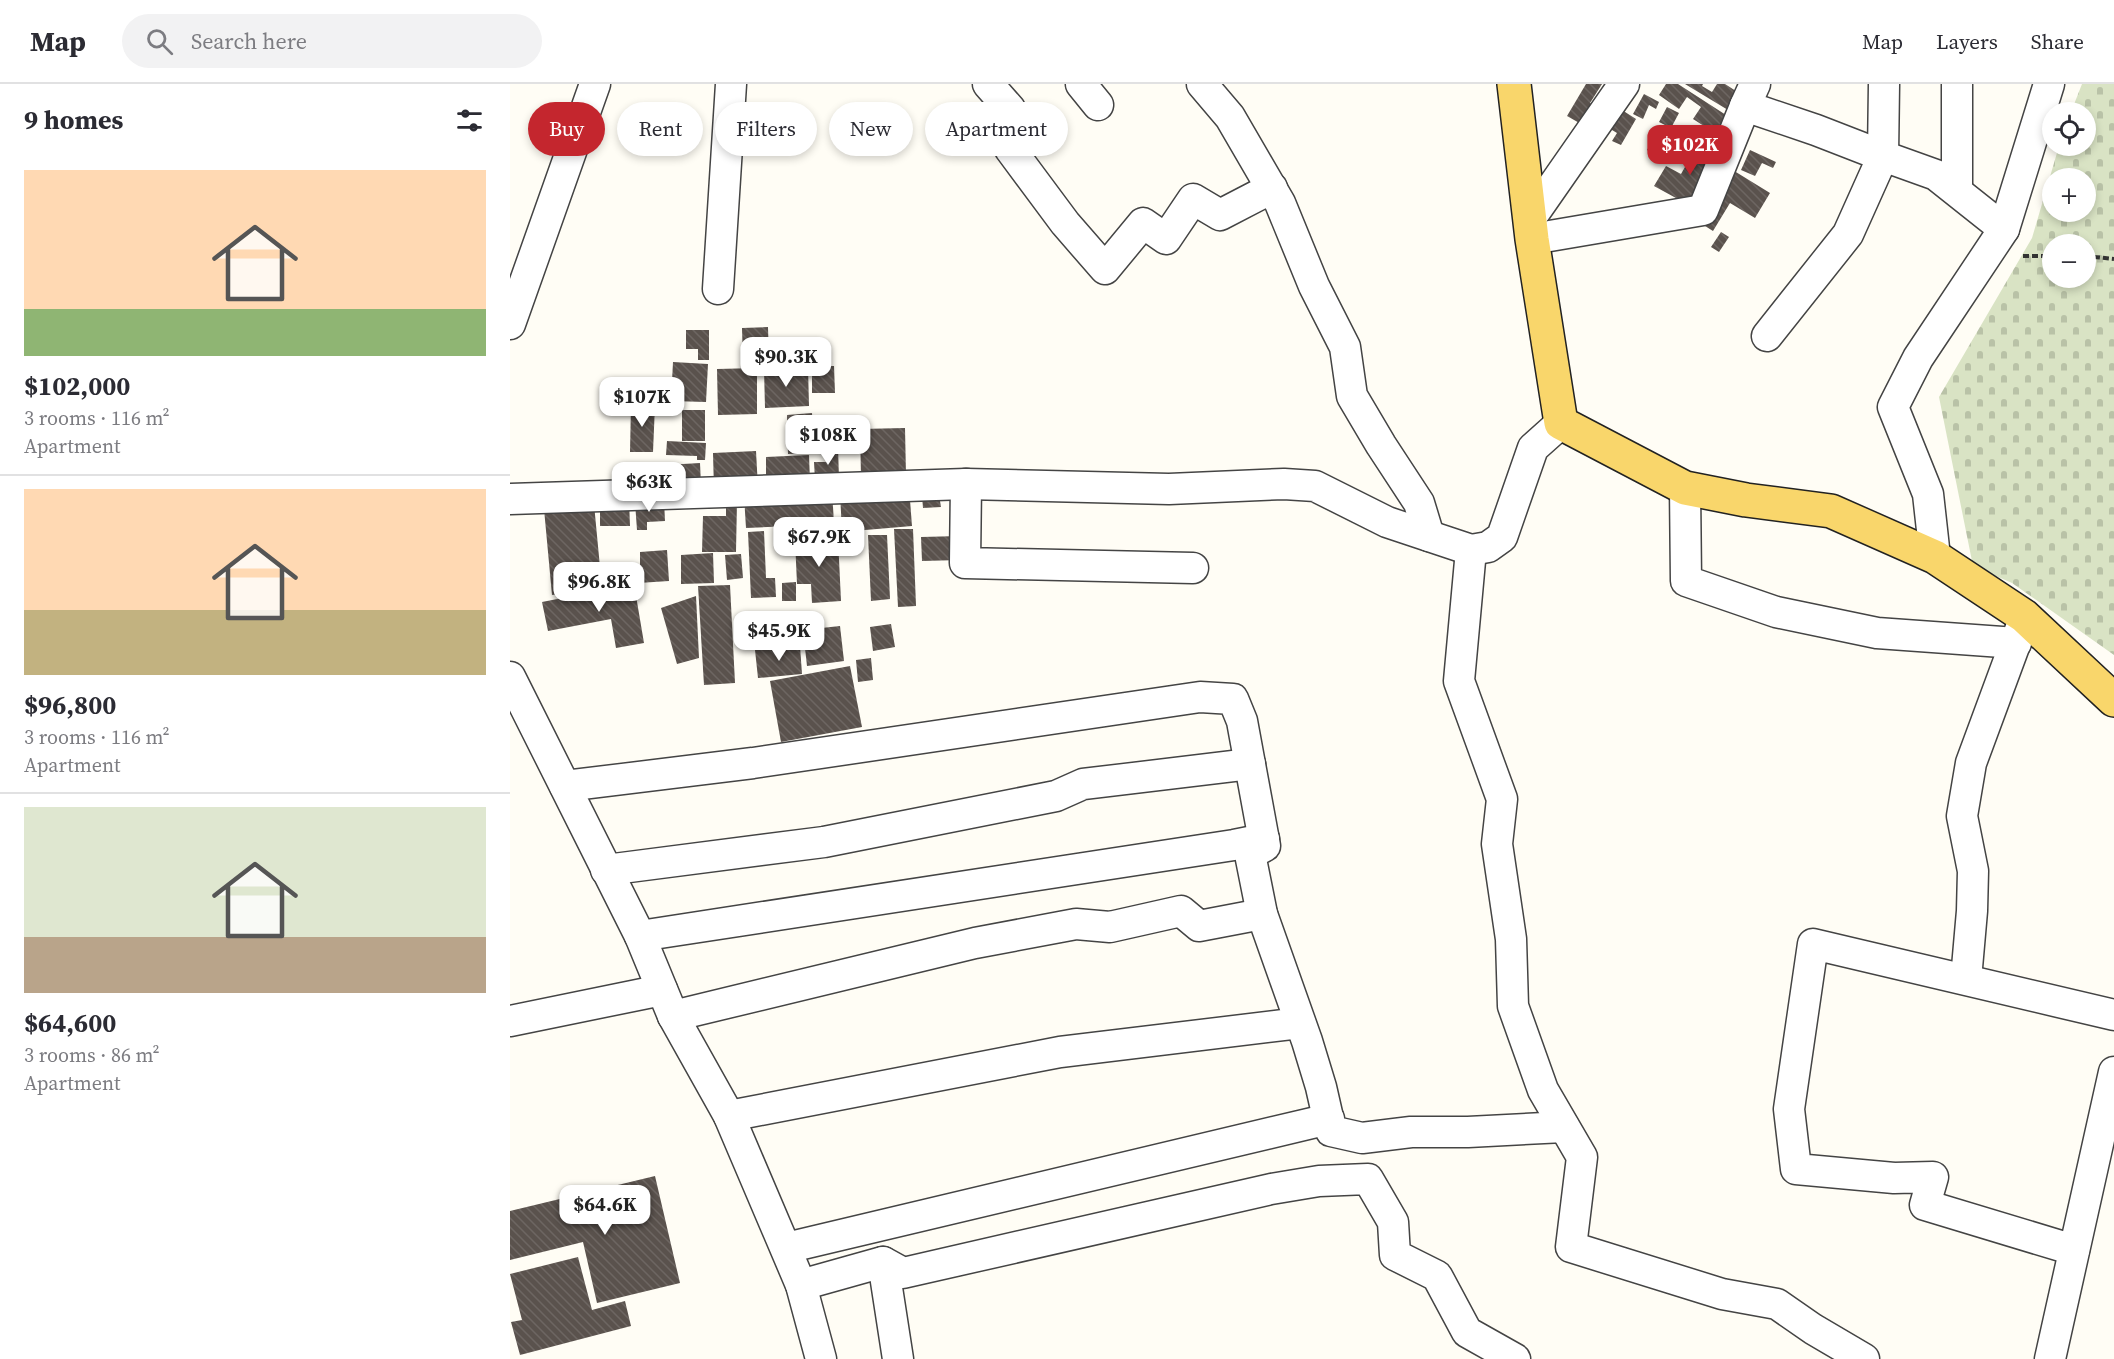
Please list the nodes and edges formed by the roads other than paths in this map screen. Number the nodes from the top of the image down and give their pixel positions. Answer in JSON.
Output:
{"nodes":[{"id":1,"x":595,"y":84,"type":"edge"},
{"id":2,"x":731,"y":84,"type":"edge"},
{"id":3,"x":988,"y":84,"type":"edge"},
{"id":4,"x":1202,"y":84,"type":"edge"},
{"id":5,"x":1514,"y":84,"type":"edge"},
{"id":6,"x":1624,"y":84,"type":"edge"},
{"id":7,"x":1884,"y":84,"type":"edge"},
{"id":8,"x":1956,"y":84,"type":"edge"},
{"id":9,"x":2049,"y":84,"type":"edge"},
{"id":10,"x":1750,"y":95,"type":"edge"},
{"id":11,"x":1883,"y":156,"type":"junction"},
{"id":12,"x":1272,"y":188,"type":"junction"},
{"id":13,"x":1957,"y":190,"type":"junction"},
{"id":14,"x":2004,"y":228,"type":"junction"},
{"id":15,"x":1531,"y":229,"type":"junction"},
{"id":16,"x":718,"y":289,"type":"dead end"},
{"id":17,"x":510,"y":324,"type":"edge"},
{"id":18,"x":1767,"y":336,"type":"dead end"},
{"id":19,"x":1561,"y":423,"type":"junction"},
{"id":20,"x":966,"y":484,"type":"junction"},
{"id":21,"x":1685,"y":488,"type":"junction"},
{"id":22,"x":510,"y":499,"type":"edge"},
{"id":23,"x":1429,"y":536,"type":"junction"},
{"id":24,"x":1471,"y":550,"type":"junction"},
{"id":25,"x":1935,"y":557,"type":"junction"},
{"id":26,"x":1193,"y":568,"type":"dead end"},
{"id":27,"x":2020,"y":630,"type":"junction"},
{"id":28,"x":510,"y":677,"type":"edge"},
{"id":29,"x":2114,"y":700,"type":"edge"},
{"id":30,"x":1250,"y":764,"type":"junction"},
{"id":31,"x":565,"y":786,"type":"junction"},
{"id":32,"x":1264,"y":839,"type":"junction"},
{"id":33,"x":606,"y":870,"type":"junction"},
{"id":34,"x":1262,"y":914,"type":"junction"},
{"id":35,"x":640,"y":936,"type":"junction"},
{"id":36,"x":1966,"y":979,"type":"junction"},
{"id":37,"x":668,"y":1003,"type":"junction"},
{"id":38,"x":2114,"y":1015,"type":"edge"},
{"id":39,"x":510,"y":1021,"type":"edge"},
{"id":40,"x":1300,"y":1023,"type":"junction"},
{"id":41,"x":2114,"y":1072,"type":"edge"},
{"id":42,"x":729,"y":1116,"type":"junction"},
{"id":43,"x":1329,"y":1119,"type":"junction"},
{"id":44,"x":1564,"y":1127,"type":"junction"},
{"id":45,"x":786,"y":1248,"type":"junction"},
{"id":46,"x":2074,"y":1250,"type":"junction"},
{"id":47,"x":883,"y":1262,"type":"junction"},
{"id":48,"x":801,"y":1286,"type":"junction"},
{"id":49,"x":821,"y":1359,"type":"edge"},
{"id":50,"x":898,"y":1359,"type":"edge"},
{"id":51,"x":1515,"y":1359,"type":"edge"},
{"id":52,"x":1864,"y":1359,"type":"edge"},
{"id":53,"x":2050,"y":1359,"type":"edge"}],
"edges":[{"from":1,"to":17,"type":"street"},
{"from":2,"to":16,"type":"street"},
{"from":3,"to":12,"type":"street"},
{"from":4,"to":12,"type":"street"},
{"from":5,"to":15,"type":"main road"},
{"from":6,"to":15,"type":"street"},
{"from":7,"to":11,"type":"street"},
{"from":8,"to":13,"type":"street"},
{"from":9,"to":14,"type":"street"},
{"from":10,"to":11,"type":"street"},
{"from":10,"to":15,"type":"street"},
{"from":11,"to":13,"type":"street"},
{"from":11,"to":18,"type":"street"},
{"from":12,"to":23,"type":"street"},
{"from":13,"to":14,"type":"street"},
{"from":14,"to":25,"type":"street"},
{"from":15,"to":19,"type":"main road"},
{"from":19,"to":21,"type":"main road"},
{"from":19,"to":24,"type":"street"},
{"from":20,"to":22,"type":"street"},
{"from":20,"to":23,"type":"street"},
{"from":20,"to":26,"type":"street"},
{"from":21,"to":25,"type":"main road"},
{"from":21,"to":27,"type":"street"},
{"from":23,"to":24,"type":"street"},
{"from":24,"to":44,"type":"street"},
{"from":25,"to":27,"type":"main road"},
{"from":27,"to":29,"type":"main road"},
{"from":27,"to":36,"type":"street"},
{"from":28,"to":31,"type":"street"},
{"from":30,"to":31,"type":"street"},
{"from":30,"to":32,"type":"street"},
{"from":30,"to":33,"type":"street"},
{"from":31,"to":33,"type":"street"},
{"from":32,"to":34,"type":"street"},
{"from":32,"to":35,"type":"street"},
{"from":33,"to":35,"type":"street"},
{"from":34,"to":37,"type":"street"},
{"from":34,"to":40,"type":"street"},
{"from":35,"to":37,"type":"street"},
{"from":36,"to":38,"type":"street"},
{"from":36,"to":46,"type":"street"},
{"from":37,"to":39,"type":"street"},
{"from":37,"to":42,"type":"street"},
{"from":40,"to":42,"type":"street"},
{"from":40,"to":43,"type":"street"},
{"from":41,"to":46,"type":"street"},
{"from":42,"to":45,"type":"street"},
{"from":43,"to":44,"type":"street"},
{"from":43,"to":45,"type":"street"},
{"from":44,"to":52,"type":"street"},
{"from":45,"to":48,"type":"street"},
{"from":46,"to":53,"type":"street"},
{"from":47,"to":48,"type":"street"},
{"from":47,"to":50,"type":"street"},
{"from":47,"to":51,"type":"street"},
{"from":48,"to":49,"type":"street"}]}
